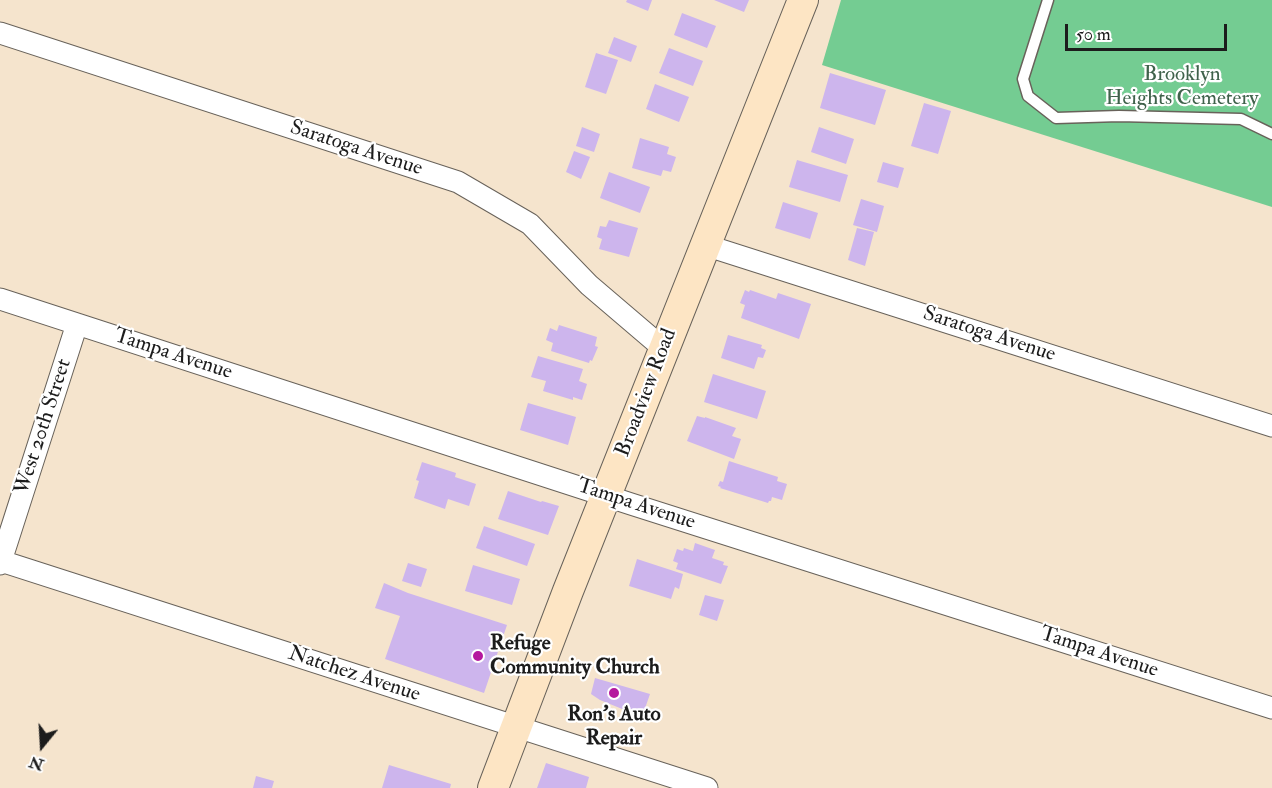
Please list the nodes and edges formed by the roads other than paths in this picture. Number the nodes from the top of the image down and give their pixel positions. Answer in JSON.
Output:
{"nodes":[{"id":1,"x":803,"y":0,"type":"edge"},
{"id":2,"x":1048,"y":0,"type":"edge"},
{"id":3,"x":0,"y":33,"type":"edge"},
{"id":4,"x":1272,"y":134,"type":"edge"},
{"id":5,"x":705,"y":245,"type":"junction"},
{"id":6,"x":0,"y":299,"type":"edge"},
{"id":7,"x":77,"y":324,"type":"junction"},
{"id":8,"x":664,"y":349,"type":"junction"},
{"id":9,"x":1272,"y":426,"type":"edge"},
{"id":10,"x":607,"y":496,"type":"junction"},
{"id":11,"x":0,"y":563,"type":"edge"},
{"id":12,"x":1272,"y":708,"type":"edge"},
{"id":13,"x":516,"y":728,"type":"junction"},
{"id":14,"x":493,"y":788,"type":"edge"},
{"id":15,"x":707,"y":788,"type":"edge"}],
"edges":[{"from":1,"to":5,"type":"main road","name":"Broadview Road"},
{"from":2,"to":4,"type":"lane"},
{"from":3,"to":8,"type":"street","name":"Saratoga Avenue"},
{"from":5,"to":8,"type":"main road","name":"Broadview Road"},
{"from":5,"to":9,"type":"street","name":"Saratoga Avenue"},
{"from":6,"to":7,"type":"street","name":"Tampa Avenue"},
{"from":7,"to":10,"type":"street","name":"Tampa Avenue"},
{"from":7,"to":11,"type":"street","name":"West 20th Street"},
{"from":8,"to":10,"type":"main road","name":"Broadview Road"},
{"from":10,"to":12,"type":"street","name":"Tampa Avenue"},
{"from":10,"to":13,"type":"main road","name":"Broadview Road"},
{"from":11,"to":13,"type":"street","name":"Natchez Avenue"},
{"from":13,"to":14,"type":"main road","name":"Broadview Road"},
{"from":13,"to":15,"type":"street","name":"Natchez Avenue"}]}
